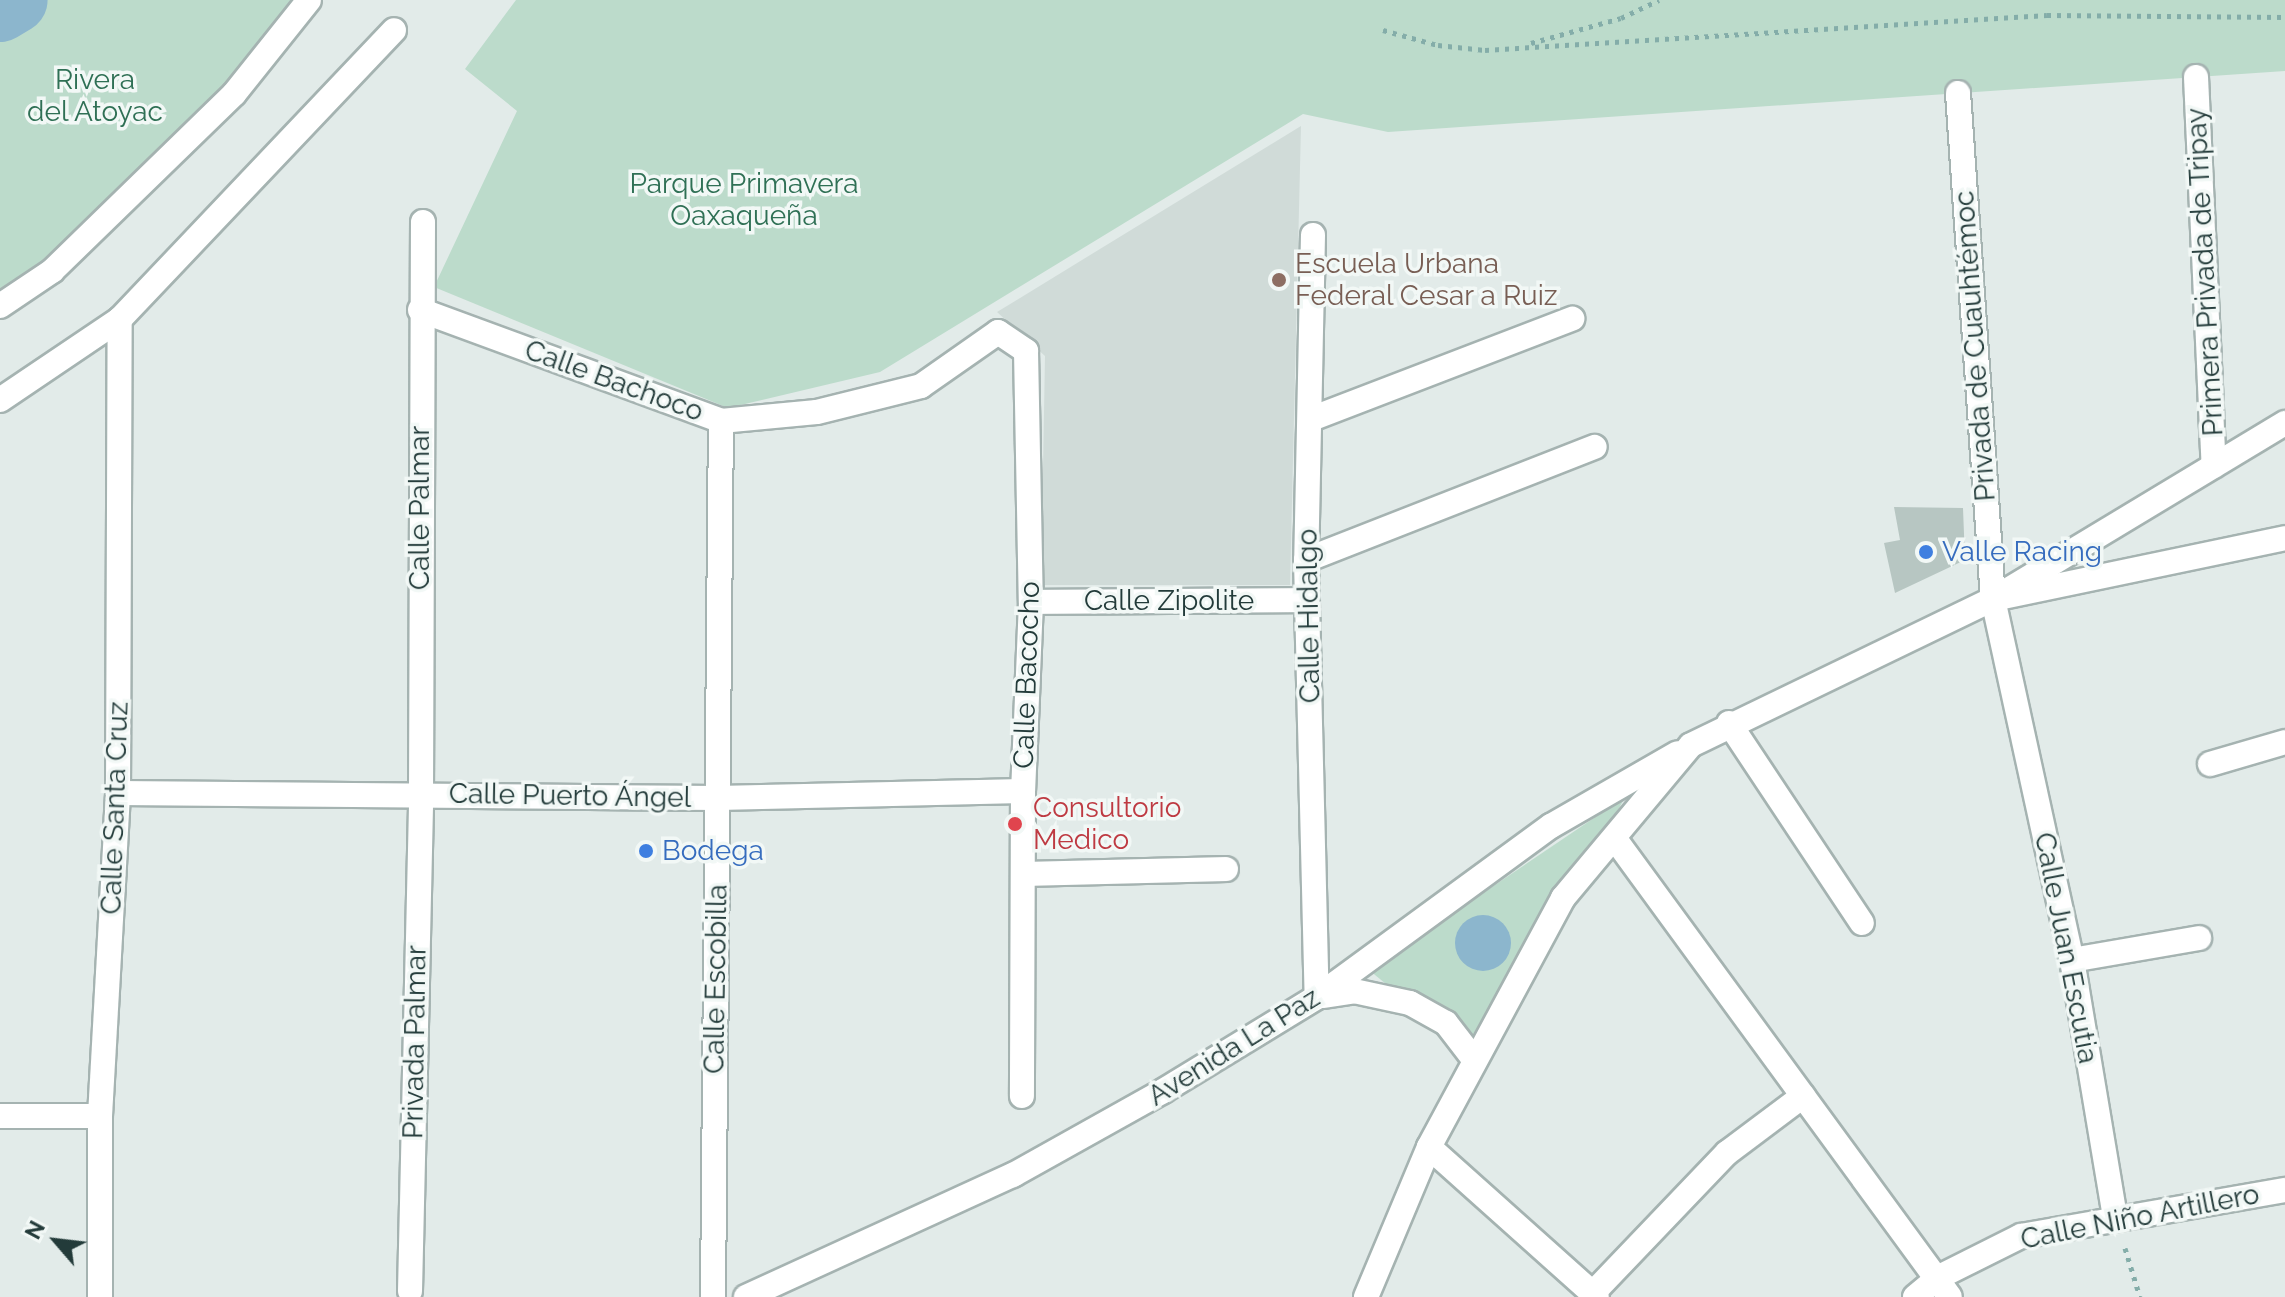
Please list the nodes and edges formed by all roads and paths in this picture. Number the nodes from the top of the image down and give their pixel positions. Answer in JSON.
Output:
{"nodes":[{"id":1,"x":309,"y":0,"type":"edge"},
{"id":2,"x":1659,"y":0,"type":"edge"},
{"id":3,"x":2285,"y":17,"type":"edge"},
{"id":4,"x":394,"y":30,"type":"dead end"},
{"id":5,"x":1383,"y":30,"type":"dead end"},
{"id":6,"x":1519,"y":47,"type":"junction"},
{"id":7,"x":2196,"y":77,"type":"dead end"},
{"id":8,"x":1958,"y":93,"type":"dead end"},
{"id":9,"x":423,"y":222,"type":"dead end"},
{"id":10,"x":1313,"y":235,"type":"dead end"},
{"id":11,"x":0,"y":306,"type":"edge"},
{"id":12,"x":420,"y":310,"type":"junction"},
{"id":13,"x":120,"y":319,"type":"junction"},
{"id":14,"x":1572,"y":319,"type":"dead end"},
{"id":15,"x":1026,"y":351,"type":"joint"},
{"id":16,"x":0,"y":400,"type":"edge"},
{"id":17,"x":1311,"y":419,"type":"junction"},
{"id":18,"x":721,"y":421,"type":"junction"},
{"id":19,"x":2285,"y":423,"type":"edge"},
{"id":20,"x":1595,"y":447,"type":"dead end"},
{"id":21,"x":2214,"y":466,"type":"junction"},
{"id":22,"x":2285,"y":538,"type":"edge"},
{"id":23,"x":1306,"y":560,"type":"junction"},
{"id":24,"x":1993,"y":599,"type":"junction"},
{"id":25,"x":1307,"y":600,"type":"junction"},
{"id":26,"x":1031,"y":602,"type":"junction"},
{"id":27,"x":1729,"y":723,"type":"junction"},
{"id":28,"x":2285,"y":742,"type":"edge"},
{"id":29,"x":1691,"y":745,"type":"junction"},
{"id":30,"x":2210,"y":764,"type":"dead end"},
{"id":31,"x":1023,"y":791,"type":"junction"},
{"id":32,"x":118,"y":793,"type":"junction"},
{"id":33,"x":421,"y":794,"type":"junction"},
{"id":34,"x":718,"y":798,"type":"junction"},
{"id":35,"x":1615,"y":839,"type":"junction"},
{"id":36,"x":1226,"y":869,"type":"dead end"},
{"id":37,"x":1025,"y":874,"type":"junction"},
{"id":38,"x":1862,"y":923,"type":"dead end"},
{"id":39,"x":2199,"y":938,"type":"dead end"},
{"id":40,"x":2072,"y":960,"type":"junction"},
{"id":41,"x":1317,"y":997,"type":"junction"},
{"id":42,"x":1473,"y":1058,"type":"junction"},
{"id":43,"x":1022,"y":1096,"type":"dead end"},
{"id":44,"x":1803,"y":1096,"type":"junction"},
{"id":45,"x":0,"y":1116,"type":"edge"},
{"id":46,"x":100,"y":1116,"type":"junction"},
{"id":47,"x":1429,"y":1147,"type":"junction"},
{"id":48,"x":2285,"y":1190,"type":"edge"},
{"id":49,"x":2115,"y":1217,"type":"junction"},
{"id":50,"x":1944,"y":1287,"type":"edge"},
{"id":51,"x":410,"y":1291,"type":"dead end"},
{"id":52,"x":1595,"y":1295,"type":"edge"},
{"id":53,"x":100,"y":1297,"type":"edge"},
{"id":54,"x":713,"y":1297,"type":"edge"},
{"id":55,"x":746,"y":1297,"type":"edge"},
{"id":56,"x":1366,"y":1297,"type":"edge"},
{"id":57,"x":1915,"y":1297,"type":"edge"},
{"id":58,"x":2140,"y":1297,"type":"edge"}],
"edges":[{"from":1,"to":11,"type":"street"},
{"from":2,"to":6,"type":"path"},
{"from":3,"to":6,"type":"path"},
{"from":4,"to":13,"type":"street"},
{"from":5,"to":6,"type":"path"},
{"from":7,"to":21,"type":"street","name":"Primera Privada de Tripay"},
{"from":8,"to":24,"type":"street","name":"Privada de Cuauhtémoc"},
{"from":9,"to":12,"type":"street","name":"Calle Palmar"},
{"from":10,"to":17,"type":"street","name":"Calle Hidalgo"},
{"from":12,"to":18,"type":"street","name":"Calle Bachoco"},
{"from":12,"to":33,"type":"street","name":"Calle Palmar"},
{"from":13,"to":16,"type":"street"},
{"from":13,"to":32,"type":"street","name":"Calle Santa Cruz"},
{"from":14,"to":17,"type":"street"},
{"from":15,"to":18,"type":"street","name":"Calle Bachoco"},
{"from":15,"to":26,"type":"street","name":"Calle Bacocho"},
{"from":17,"to":23,"type":"street","name":"Calle Hidalgo"},
{"from":18,"to":34,"type":"street","name":"Calle Escobilla"},
{"from":19,"to":21,"type":"street"},
{"from":20,"to":23,"type":"street"},
{"from":21,"to":24,"type":"street"},
{"from":22,"to":24,"type":"street"},
{"from":23,"to":25,"type":"street","name":"Calle Hidalgo"},
{"from":24,"to":27,"type":"street","name":"Avenida La Paz"},
{"from":24,"to":40,"type":"street","name":"Calle Juan Escutia"},
{"from":25,"to":26,"type":"street","name":"Calle Zipolite"},
{"from":25,"to":41,"type":"street","name":"Calle Hidalgo"},
{"from":26,"to":31,"type":"street","name":"Calle Bacocho"},
{"from":27,"to":29,"type":"street","name":"Avenida La Paz"},
{"from":27,"to":38,"type":"street"},
{"from":28,"to":30,"type":"street"},
{"from":29,"to":35,"type":"street"},
{"from":29,"to":41,"type":"street","name":"Avenida La Paz"},
{"from":31,"to":34,"type":"street","name":"Calle Puerto Ángel"},
{"from":31,"to":37,"type":"street","name":"Calle Bacocho"},
{"from":32,"to":33,"type":"street","name":"Calle Puerto Ángel"},
{"from":32,"to":46,"type":"street","name":"Calle Santa Cruz"},
{"from":33,"to":34,"type":"street","name":"Calle Puerto Ángel"},
{"from":33,"to":51,"type":"street","name":"Privada Palmar"},
{"from":34,"to":54,"type":"street","name":"Calle Escobilla"},
{"from":35,"to":42,"type":"street"},
{"from":35,"to":44,"type":"street"},
{"from":36,"to":37,"type":"street"},
{"from":37,"to":43,"type":"street","name":"Calle Bacocho"},
{"from":39,"to":40,"type":"street"},
{"from":40,"to":49,"type":"street","name":"Calle Juan Escutia"},
{"from":41,"to":42,"type":"street"},
{"from":41,"to":55,"type":"street","name":"Avenida La Paz"},
{"from":42,"to":47,"type":"street"},
{"from":44,"to":50,"type":"street"},
{"from":44,"to":52,"type":"street"},
{"from":45,"to":46,"type":"street"},
{"from":46,"to":53,"type":"street","name":"Calle Santa Cruz"},
{"from":47,"to":52,"type":"street"},
{"from":47,"to":56,"type":"street"},
{"from":48,"to":49,"type":"street","name":"Calle Niño Artillero"},
{"from":49,"to":50,"type":"street","name":"Calle Niño Artillero"},
{"from":49,"to":58,"type":"path"},
{"from":50,"to":57,"type":"street","name":"Calle Niño Artillero"}]}
